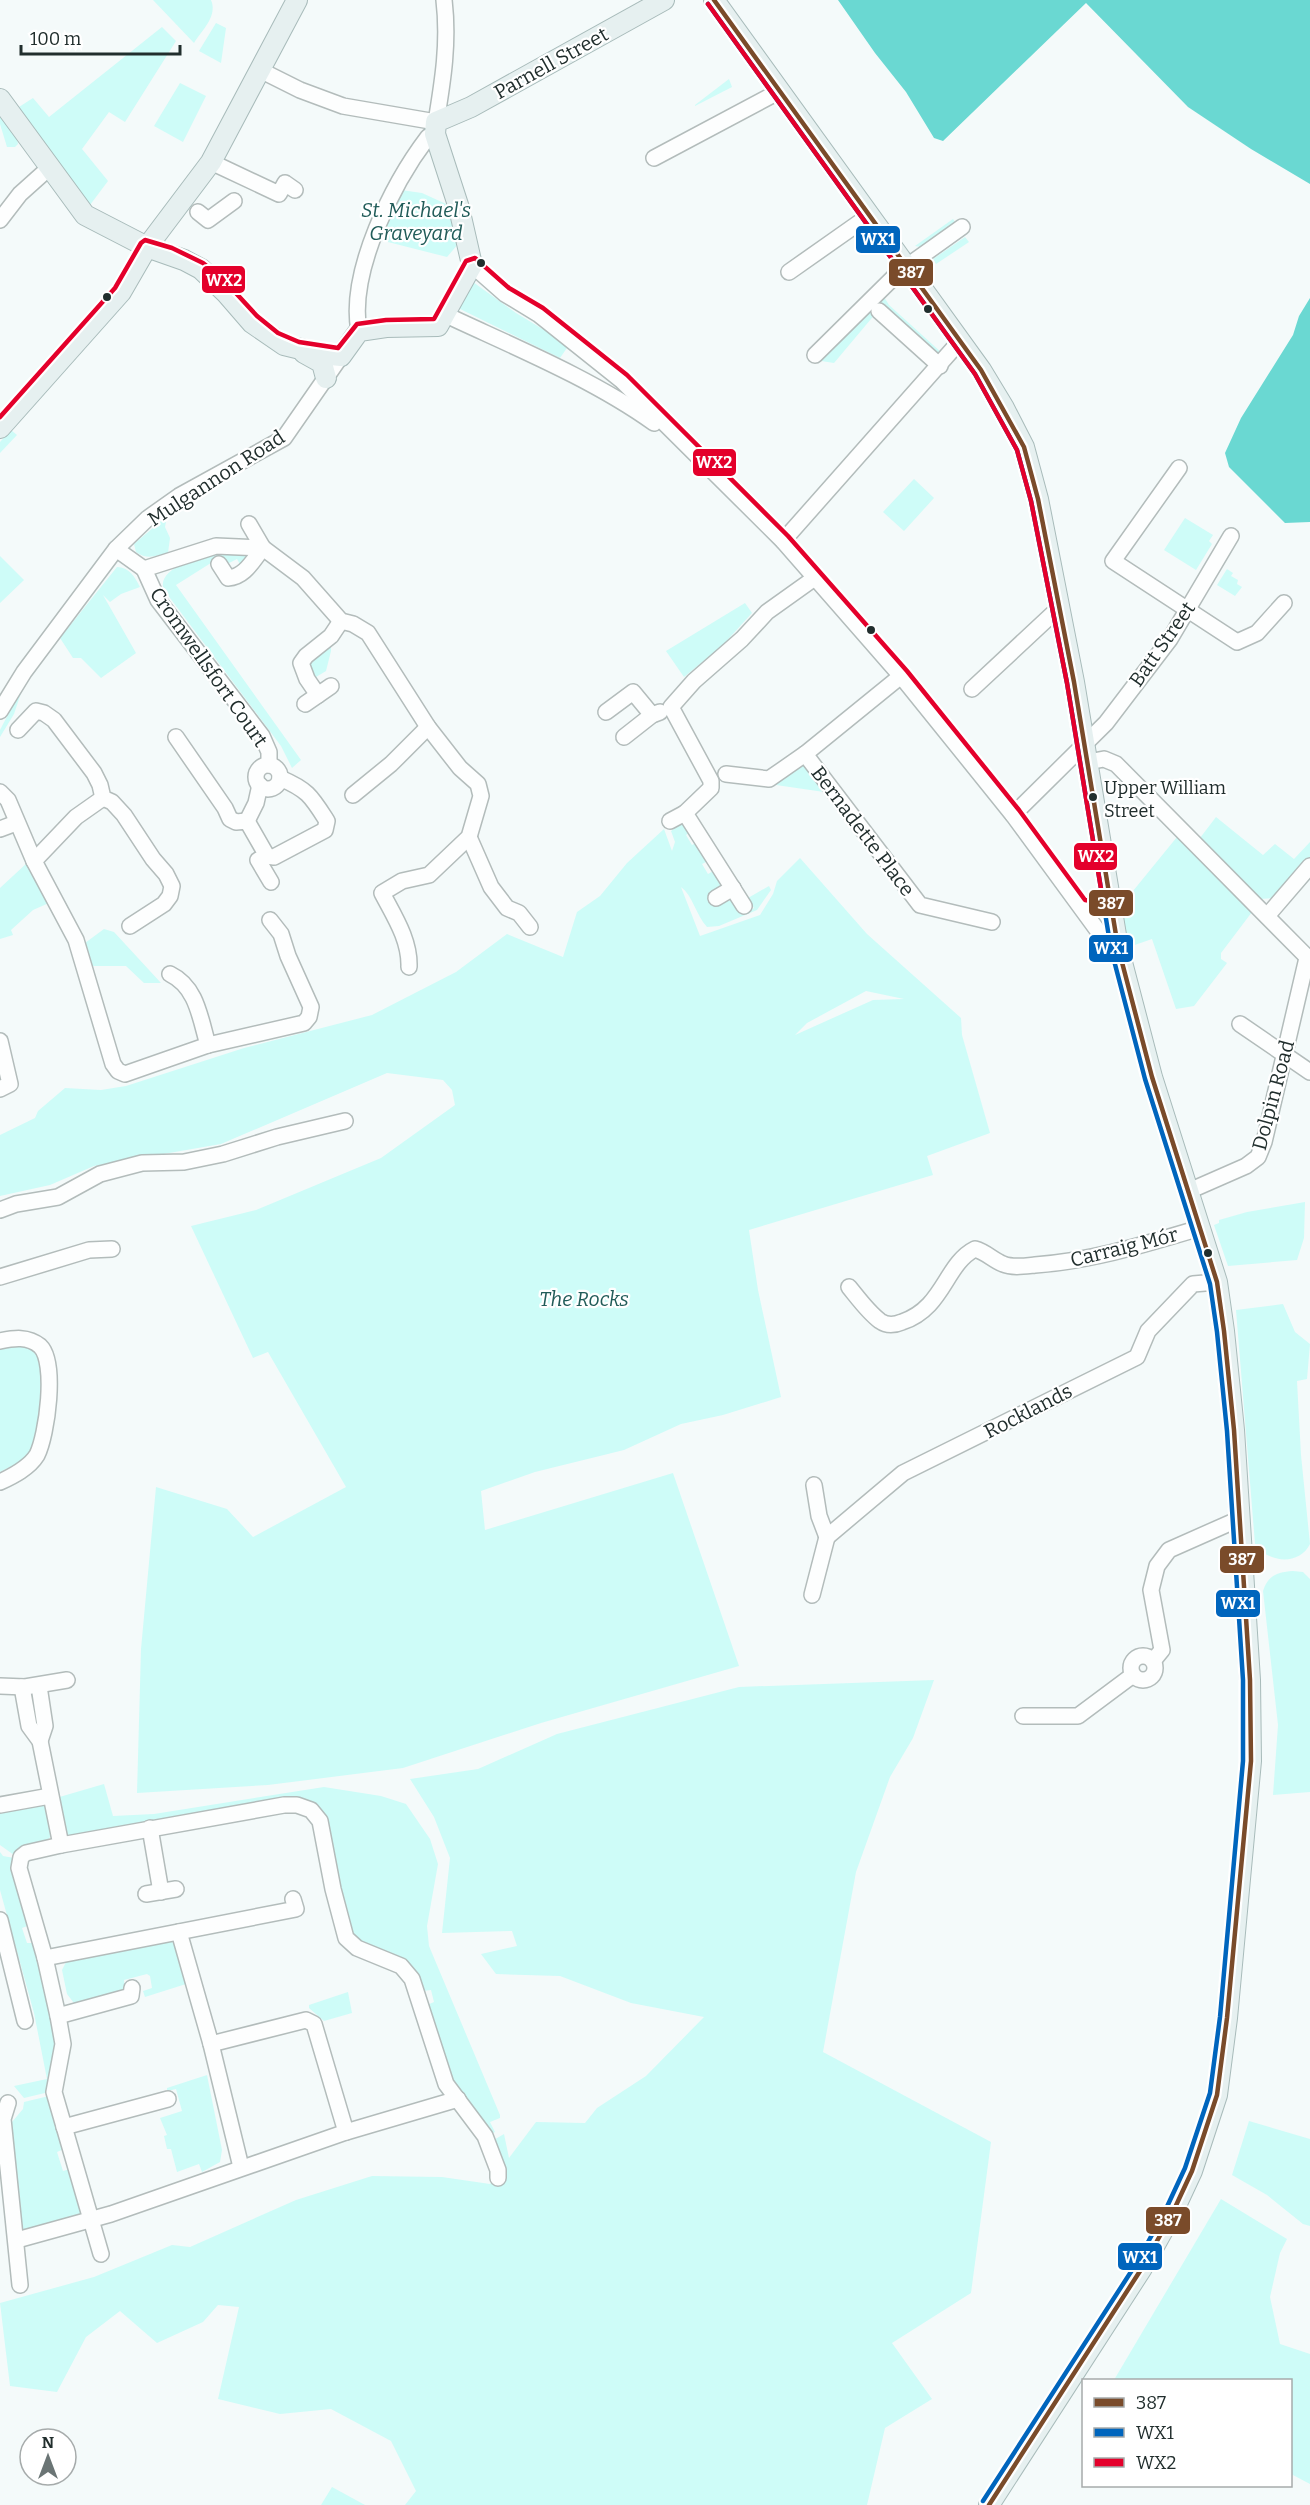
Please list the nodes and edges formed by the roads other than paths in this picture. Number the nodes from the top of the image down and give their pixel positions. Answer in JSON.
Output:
{"nodes":[{"id":1,"x":297,"y":0,"type":"edge"},
{"id":2,"x":444,"y":0,"type":"edge"},
{"id":3,"x":664,"y":0,"type":"edge"},
{"id":4,"x":714,"y":0,"type":"edge"},
{"id":5,"x":260,"y":70,"type":"junction"},
{"id":6,"x":780,"y":91,"type":"junction"},
{"id":7,"x":0,"y":99,"type":"edge"},
{"id":8,"x":432,"y":129,"type":"junction"},
{"id":9,"x":654,"y":158,"type":"dead end"},
{"id":10,"x":211,"y":162,"type":"junction"},
{"id":11,"x":49,"y":168,"type":"junction"},
{"id":12,"x":295,"y":190,"type":"dead end"},
{"id":13,"x":234,"y":201,"type":"dead end"},
{"id":14,"x":190,"y":205,"type":"junction"},
{"id":15,"x":870,"y":215,"type":"junction"},
{"id":16,"x":0,"y":220,"type":"edge"},
{"id":17,"x":962,"y":227,"type":"dead end"},
{"id":18,"x":147,"y":247,"type":"junction"},
{"id":19,"x":472,"y":265,"type":"junction"},
{"id":20,"x":906,"y":266,"type":"junction"},
{"id":21,"x":789,"y":272,"type":"dead end"},
{"id":22,"x":879,"y":311,"type":"dead end"},
{"id":23,"x":444,"y":314,"type":"junction"},
{"id":24,"x":359,"y":332,"type":"junction"},
{"id":25,"x":960,"y":341,"type":"junction"},
{"id":26,"x":294,"y":348,"type":"junction"},
{"id":27,"x":815,"y":355,"type":"dead end"},
{"id":28,"x":341,"y":356,"type":"junction"},
{"id":29,"x":593,"y":357,"type":"junction"},
{"id":30,"x":940,"y":366,"type":"junction"},
{"id":31,"x":326,"y":378,"type":"junction"},
{"id":32,"x":580,"y":381,"type":"junction"},
{"id":33,"x":632,"y":400,"type":"junction"},
{"id":34,"x":0,"y":428,"type":"edge"},
{"id":35,"x":1179,"y":468,"type":"dead end"},
{"id":36,"x":249,"y":524,"type":"dead end"},
{"id":37,"x":1231,"y":536,"type":"dead end"},
{"id":38,"x":783,"y":541,"type":"junction"},
{"id":39,"x":263,"y":548,"type":"junction"},
{"id":40,"x":116,"y":549,"type":"junction"},
{"id":41,"x":219,"y":564,"type":"dead end"},
{"id":42,"x":144,"y":569,"type":"junction"},
{"id":43,"x":816,"y":577,"type":"junction"},
{"id":44,"x":1284,"y":603,"type":"dead end"},
{"id":45,"x":1060,"y":607,"type":"junction"},
{"id":46,"x":1187,"y":610,"type":"junction"},
{"id":47,"x":341,"y":621,"type":"junction"},
{"id":48,"x":901,"y":676,"type":"junction"},
{"id":49,"x":331,"y":686,"type":"dead end"},
{"id":50,"x":972,"y":688,"type":"dead end"},
{"id":51,"x":671,"y":707,"type":"junction"},
{"id":52,"x":0,"y":711,"type":"edge"},
{"id":53,"x":606,"y":712,"type":"dead end"},
{"id":54,"x":652,"y":715,"type":"junction"},
{"id":55,"x":428,"y":727,"type":"junction"},
{"id":56,"x":18,"y":730,"type":"dead end"},
{"id":57,"x":176,"y":737,"type":"dead end"},
{"id":58,"x":624,"y":737,"type":"dead end"},
{"id":59,"x":1086,"y":753,"type":"junction"},
{"id":60,"x":805,"y":754,"type":"junction"},
{"id":61,"x":269,"y":765,"type":"junction"},
{"id":62,"x":726,"y":774,"type":"dead end"},
{"id":63,"x":280,"y":778,"type":"junction"},
{"id":64,"x":260,"y":785,"type":"junction"},
{"id":65,"x":0,"y":792,"type":"edge"},
{"id":66,"x":353,"y":795,"type":"dead end"},
{"id":67,"x":103,"y":798,"type":"junction"},
{"id":68,"x":685,"y":813,"type":"junction"},
{"id":69,"x":1013,"y":815,"type":"junction"},
{"id":70,"x":247,"y":821,"type":"junction"},
{"id":71,"x":670,"y":821,"type":"dead end"},
{"id":72,"x":16,"y":823,"type":"junction"},
{"id":73,"x":0,"y":829,"type":"edge"},
{"id":74,"x":469,"y":837,"type":"junction"},
{"id":75,"x":267,"y":856,"type":"junction"},
{"id":76,"x":34,"y":861,"type":"junction"},
{"id":77,"x":1310,"y":866,"type":"edge"},
{"id":78,"x":271,"y":882,"type":"dead end"},
{"id":79,"x":733,"y":888,"type":"junction"},
{"id":80,"x":716,"y":898,"type":"dead end"},
{"id":81,"x":744,"y":906,"type":"dead end"},
{"id":82,"x":1112,"y":906,"type":"junction"},
{"id":83,"x":1081,"y":907,"type":"junction"},
{"id":84,"x":1267,"y":916,"type":"junction"},
{"id":85,"x":270,"y":920,"type":"dead end"},
{"id":86,"x":992,"y":922,"type":"dead end"},
{"id":87,"x":130,"y":926,"type":"dead end"},
{"id":88,"x":530,"y":927,"type":"dead end"},
{"id":89,"x":1118,"y":947,"type":"junction"},
{"id":90,"x":1308,"y":959,"type":"edge"},
{"id":91,"x":409,"y":967,"type":"dead end"},
{"id":92,"x":170,"y":974,"type":"dead end"},
{"id":93,"x":1240,"y":1024,"type":"dead end"},
{"id":94,"x":0,"y":1041,"type":"edge"},
{"id":95,"x":208,"y":1045,"type":"junction"},
{"id":96,"x":1284,"y":1054,"type":"junction"},
{"id":97,"x":3,"y":1058,"type":"edge"},
{"id":98,"x":1310,"y":1072,"type":"edge"},
{"id":99,"x":0,"y":1089,"type":"edge"},
{"id":100,"x":345,"y":1121,"type":"dead end"},
{"id":101,"x":1189,"y":1191,"type":"junction"},
{"id":102,"x":0,"y":1210,"type":"edge"},
{"id":103,"x":1200,"y":1228,"type":"junction"},
{"id":104,"x":112,"y":1249,"type":"dead end"},
{"id":105,"x":0,"y":1277,"type":"edge"},
{"id":106,"x":1217,"y":1282,"type":"junction"},
{"id":107,"x":849,"y":1287,"type":"dead end"},
{"id":108,"x":0,"y":1341,"type":"edge"},
{"id":109,"x":0,"y":1482,"type":"edge"},
{"id":110,"x":814,"y":1485,"type":"dead end"},
{"id":111,"x":1239,"y":1519,"type":"junction"},
{"id":112,"x":826,"y":1537,"type":"junction"},
{"id":113,"x":812,"y":1595,"type":"dead end"},
{"id":114,"x":67,"y":1680,"type":"dead end"},
{"id":115,"x":0,"y":1686,"type":"edge"},
{"id":116,"x":39,"y":1686,"type":"junction"},
{"id":117,"x":22,"y":1687,"type":"junction"},
{"id":118,"x":1023,"y":1716,"type":"dead end"},
{"id":119,"x":40,"y":1741,"type":"junction"},
{"id":120,"x":50,"y":1796,"type":"junction"},
{"id":121,"x":0,"y":1805,"type":"edge"},
{"id":122,"x":150,"y":1828,"type":"junction"},
{"id":123,"x":61,"y":1845,"type":"junction"},
{"id":124,"x":161,"y":1892,"type":"dead end"},
{"id":125,"x":293,"y":1899,"type":"dead end"},
{"id":126,"x":0,"y":1920,"type":"edge"},
{"id":127,"x":179,"y":1932,"type":"junction"},
{"id":128,"x":45,"y":1958,"type":"junction"},
{"id":129,"x":132,"y":1988,"type":"dead end"},
{"id":130,"x":58,"y":2016,"type":"junction"},
{"id":131,"x":26,"y":2021,"type":"dead end"},
{"id":132,"x":211,"y":2044,"type":"junction"},
{"id":133,"x":458,"y":2100,"type":"junction"},
{"id":134,"x":8,"y":2103,"type":"dead end"},
{"id":135,"x":165,"y":2104,"type":"dead end"},
{"id":136,"x":64,"y":2127,"type":"junction"},
{"id":137,"x":346,"y":2132,"type":"junction"},
{"id":138,"x":241,"y":2167,"type":"junction"},
{"id":139,"x":502,"y":2172,"type":"dead end"},
{"id":140,"x":91,"y":2220,"type":"junction"},
{"id":141,"x":17,"y":2240,"type":"junction"},
{"id":142,"x":101,"y":2254,"type":"dead end"},
{"id":143,"x":20,"y":2285,"type":"dead end"},
{"id":144,"x":988,"y":2505,"type":"edge"}],
"edges":[{"from":1,"to":5,"type":"main road"},
{"from":2,"to":8,"type":"street"},
{"from":3,"to":8,"type":"main road","name":"Parnell Street"},
{"from":4,"to":6,"type":"main road"},
{"from":5,"to":8,"type":"street"},
{"from":5,"to":10,"type":"main road"},
{"from":6,"to":9,"type":"street"},
{"from":6,"to":15,"type":"main road"},
{"from":7,"to":11,"type":"main road"},
{"from":8,"to":19,"type":"main road"},
{"from":8,"to":24,"type":"street"},
{"from":10,"to":12,"type":"street"},
{"from":10,"to":14,"type":"main road"},
{"from":11,"to":16,"type":"street"},
{"from":11,"to":18,"type":"main road"},
{"from":13,"to":14,"type":"street"},
{"from":14,"to":18,"type":"main road"},
{"from":15,"to":20,"type":"main road"},
{"from":15,"to":21,"type":"street"},
{"from":17,"to":20,"type":"street"},
{"from":18,"to":26,"type":"main road"},
{"from":18,"to":34,"type":"main road"},
{"from":19,"to":23,"type":"main road"},
{"from":19,"to":29,"type":"street"},
{"from":20,"to":25,"type":"main road"},
{"from":20,"to":27,"type":"street"},
{"from":22,"to":30,"type":"street"},
{"from":23,"to":24,"type":"main road"},
{"from":23,"to":32,"type":"street"},
{"from":24,"to":28,"type":"main road"},
{"from":25,"to":30,"type":"street"},
{"from":25,"to":45,"type":"main road"},
{"from":26,"to":28,"type":"main road"},
{"from":26,"to":31,"type":"main road"},
{"from":28,"to":31,"type":"street","name":"Mulgannon Road"},
{"from":29,"to":32,"type":"street"},
{"from":29,"to":33,"type":"street"},
{"from":30,"to":38,"type":"street"},
{"from":31,"to":40,"type":"street","name":"Mulgannon Road"},
{"from":32,"to":33,"type":"street"},
{"from":33,"to":38,"type":"street"},
{"from":35,"to":46,"type":"street"},
{"from":36,"to":39,"type":"street"},
{"from":37,"to":46,"type":"street","name":"Batt Street"},
{"from":38,"to":43,"type":"street"},
{"from":39,"to":41,"type":"street"},
{"from":39,"to":42,"type":"street"},
{"from":39,"to":47,"type":"street"},
{"from":40,"to":42,"type":"street"},
{"from":40,"to":52,"type":"street","name":"Mulgannon Road"},
{"from":42,"to":61,"type":"street","name":"Cromwellsfort Court"},
{"from":43,"to":48,"type":"street"},
{"from":43,"to":51,"type":"street"},
{"from":44,"to":46,"type":"street"},
{"from":45,"to":50,"type":"street"},
{"from":45,"to":59,"type":"main road"},
{"from":46,"to":59,"type":"street","name":"Batt Street"},
{"from":47,"to":49,"type":"street"},
{"from":47,"to":55,"type":"street"},
{"from":48,"to":60,"type":"street","name":"Bernadette Place"},
{"from":48,"to":69,"type":"street"},
{"from":51,"to":54,"type":"street"},
{"from":51,"to":68,"type":"street"},
{"from":53,"to":54,"type":"street"},
{"from":54,"to":58,"type":"street"},
{"from":55,"to":66,"type":"street"},
{"from":55,"to":74,"type":"street"},
{"from":56,"to":67,"type":"street"},
{"from":57,"to":70,"type":"street"},
{"from":59,"to":69,"type":"street","name":"Batt Street"},
{"from":59,"to":82,"type":"main road"},
{"from":59,"to":84,"type":"street"},
{"from":60,"to":62,"type":"street","name":"Bernadette Place"},
{"from":60,"to":86,"type":"street","name":"Bernadette Place"},
{"from":61,"to":63,"type":"street","name":"Cromwellsfort Court"},
{"from":61,"to":64,"type":"street","name":"Cromwellsfort Court"},
{"from":63,"to":64,"type":"street"},
{"from":63,"to":75,"type":"street","name":"Cromwellsfort Court"},
{"from":64,"to":70,"type":"street","name":"Cromwellsfort Court"},
{"from":65,"to":72,"type":"street"},
{"from":67,"to":76,"type":"street"},
{"from":67,"to":87,"type":"street"},
{"from":68,"to":71,"type":"street"},
{"from":68,"to":79,"type":"street"},
{"from":69,"to":83,"type":"street"},
{"from":70,"to":75,"type":"street"},
{"from":72,"to":73,"type":"street"},
{"from":72,"to":76,"type":"street"},
{"from":74,"to":88,"type":"street"},
{"from":74,"to":91,"type":"street"},
{"from":75,"to":78,"type":"street"},
{"from":76,"to":95,"type":"street"},
{"from":77,"to":84,"type":"street"},
{"from":79,"to":80,"type":"street"},
{"from":79,"to":81,"type":"street"},
{"from":82,"to":83,"type":"street"},
{"from":82,"to":89,"type":"main road"},
{"from":83,"to":89,"type":"street"},
{"from":84,"to":90,"type":"street"},
{"from":85,"to":95,"type":"street"},
{"from":89,"to":101,"type":"main road"},
{"from":90,"to":96,"type":"street","name":"Dolpin Road"},
{"from":92,"to":95,"type":"street"},
{"from":93,"to":96,"type":"street"},
{"from":94,"to":97,"type":"street"},
{"from":96,"to":98,"type":"street"},
{"from":96,"to":101,"type":"street","name":"Dolpin Road"},
{"from":97,"to":99,"type":"street"},
{"from":100,"to":102,"type":"street"},
{"from":101,"to":103,"type":"main road"},
{"from":103,"to":106,"type":"main road"},
{"from":103,"to":107,"type":"street","name":"Carraig Mór"},
{"from":104,"to":105,"type":"street"},
{"from":106,"to":111,"type":"main road"},
{"from":106,"to":112,"type":"street","name":"Rocklands"},
{"from":108,"to":109,"type":"street"},
{"from":110,"to":112,"type":"street"},
{"from":111,"to":118,"type":"street"},
{"from":111,"to":144,"type":"main road"},
{"from":112,"to":113,"type":"street"},
{"from":114,"to":116,"type":"street"},
{"from":115,"to":117,"type":"street"},
{"from":116,"to":117,"type":"street"},
{"from":116,"to":119,"type":"street"},
{"from":117,"to":119,"type":"street"},
{"from":119,"to":120,"type":"street"},
{"from":120,"to":121,"type":"street"},
{"from":120,"to":123,"type":"street"},
{"from":122,"to":123,"type":"street"},
{"from":122,"to":124,"type":"street"},
{"from":122,"to":133,"type":"street"},
{"from":123,"to":128,"type":"street"},
{"from":125,"to":127,"type":"street"},
{"from":126,"to":131,"type":"street"},
{"from":127,"to":128,"type":"street"},
{"from":127,"to":132,"type":"street"},
{"from":128,"to":130,"type":"street"},
{"from":129,"to":130,"type":"street"},
{"from":130,"to":136,"type":"street"},
{"from":132,"to":137,"type":"street"},
{"from":132,"to":138,"type":"street"},
{"from":133,"to":137,"type":"street"},
{"from":133,"to":139,"type":"street"},
{"from":134,"to":141,"type":"street"},
{"from":135,"to":136,"type":"street"},
{"from":136,"to":140,"type":"street"},
{"from":137,"to":138,"type":"street"},
{"from":138,"to":140,"type":"street"},
{"from":140,"to":141,"type":"street"},
{"from":140,"to":142,"type":"street"},
{"from":141,"to":143,"type":"street"}]}
